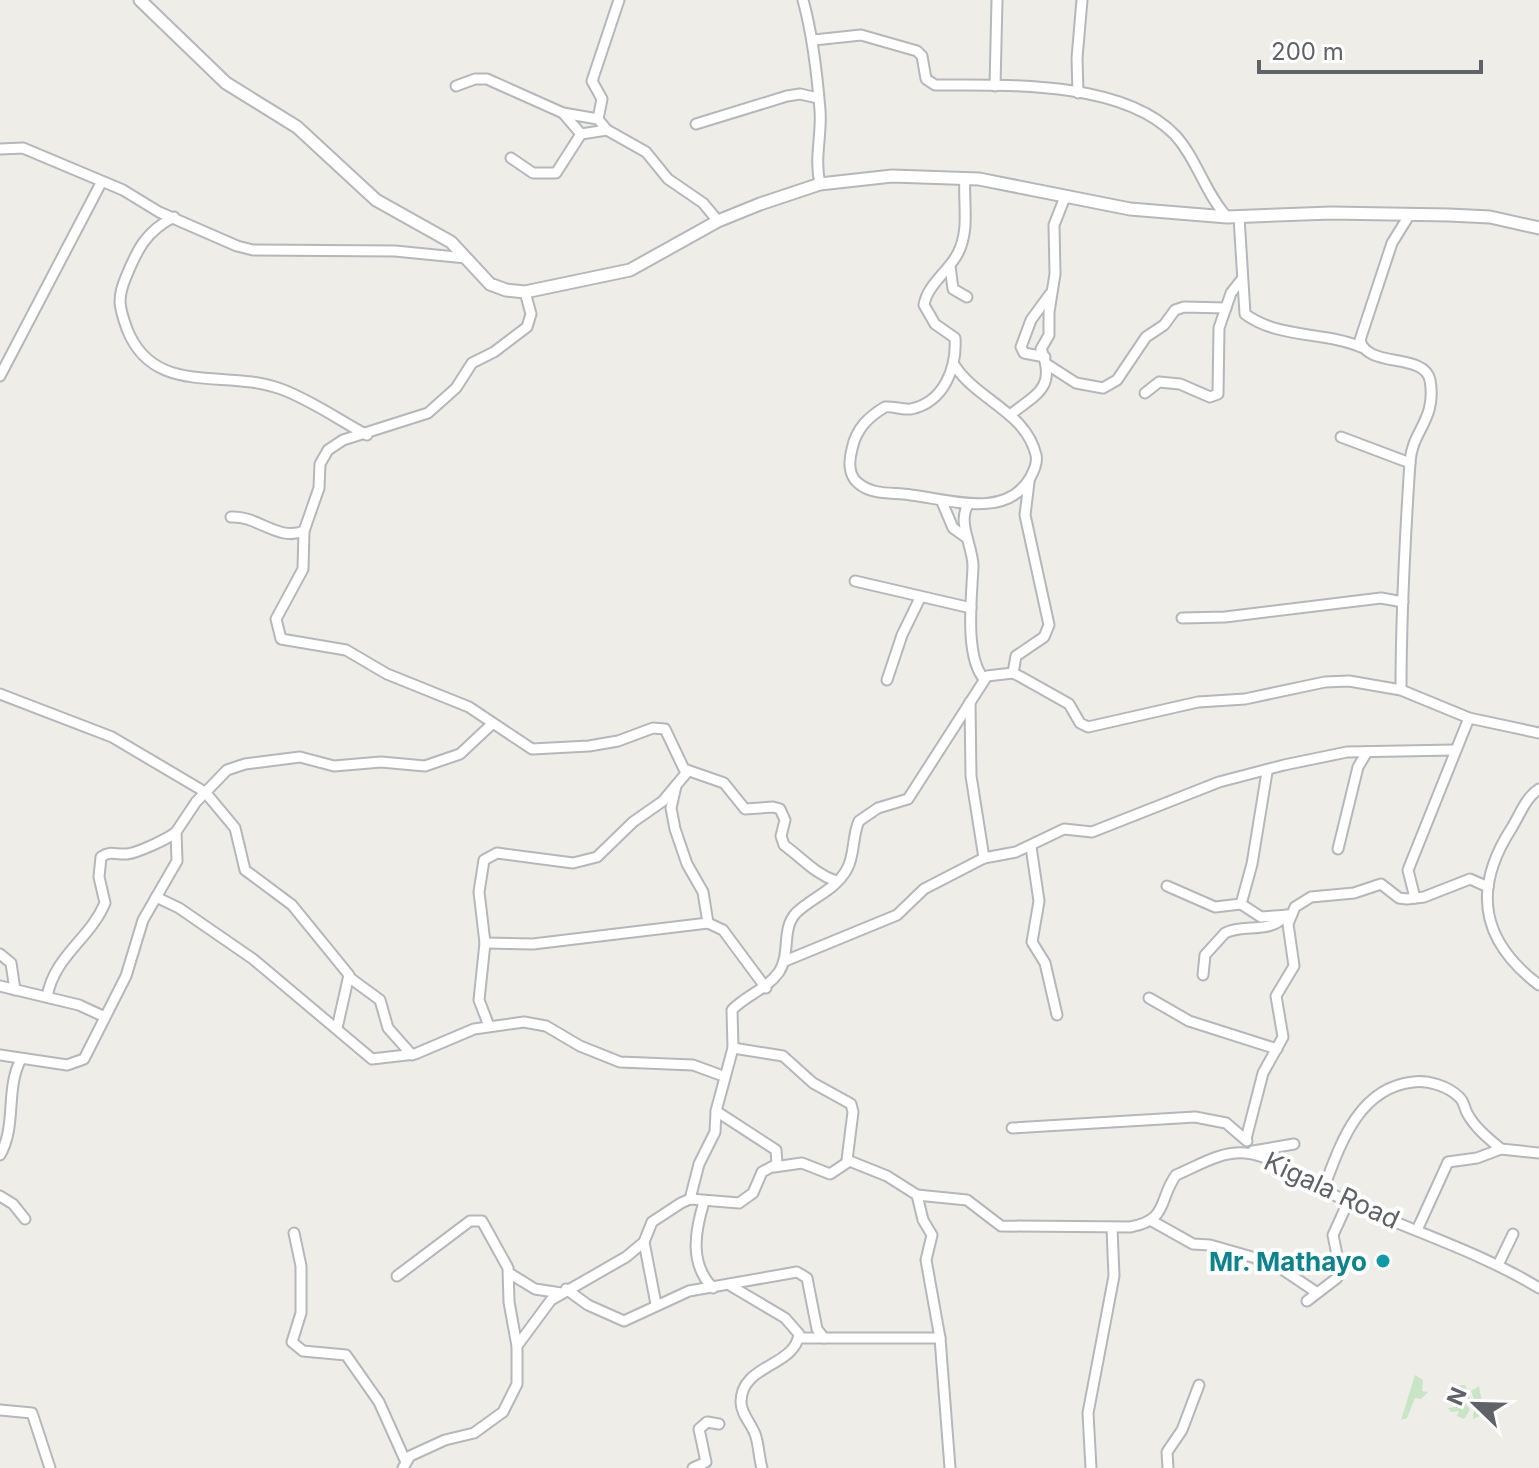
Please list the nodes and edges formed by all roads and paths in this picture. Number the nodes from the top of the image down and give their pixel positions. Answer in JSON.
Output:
{"nodes":[{"id":1,"x":140,"y":0,"type":"edge"},
{"id":2,"x":619,"y":0,"type":"edge"},
{"id":3,"x":803,"y":0,"type":"edge"},
{"id":4,"x":997,"y":0,"type":"edge"},
{"id":5,"x":1082,"y":0,"type":"edge"},
{"id":6,"x":814,"y":40,"type":"junction"},
{"id":7,"x":456,"y":86,"type":"dead end"},
{"id":8,"x":995,"y":86,"type":"junction"},
{"id":9,"x":1078,"y":93,"type":"junction"},
{"id":10,"x":818,"y":98,"type":"junction"},
{"id":11,"x":563,"y":113,"type":"junction"},
{"id":12,"x":598,"y":119,"type":"junction"},
{"id":13,"x":696,"y":124,"type":"dead end"},
{"id":14,"x":607,"y":130,"type":"junction"},
{"id":15,"x":581,"y":134,"type":"junction"},
{"id":16,"x":0,"y":149,"type":"edge"},
{"id":17,"x":511,"y":158,"type":"dead end"},
{"id":18,"x":965,"y":178,"type":"junction"},
{"id":19,"x":101,"y":183,"type":"junction"},
{"id":20,"x":820,"y":184,"type":"junction"},
{"id":21,"x":1065,"y":197,"type":"junction"},
{"id":22,"x":1410,"y":214,"type":"junction"},
{"id":23,"x":174,"y":217,"type":"junction"},
{"id":24,"x":1233,"y":217,"type":"junction"},
{"id":25,"x":718,"y":221,"type":"junction"},
{"id":26,"x":1539,"y":228,"type":"edge"},
{"id":27,"x":466,"y":258,"type":"junction"},
{"id":28,"x":950,"y":266,"type":"junction"},
{"id":29,"x":1242,"y":279,"type":"junction"},
{"id":30,"x":525,"y":292,"type":"junction"},
{"id":31,"x":1052,"y":292,"type":"junction"},
{"id":32,"x":967,"y":297,"type":"dead end"},
{"id":33,"x":1226,"y":308,"type":"junction"},
{"id":34,"x":1361,"y":347,"type":"junction"},
{"id":35,"x":1046,"y":361,"type":"junction"},
{"id":36,"x":955,"y":366,"type":"junction"},
{"id":37,"x":0,"y":376,"type":"edge"},
{"id":38,"x":1145,"y":393,"type":"dead end"},
{"id":39,"x":1011,"y":414,"type":"junction"},
{"id":40,"x":367,"y":435,"type":"junction"},
{"id":41,"x":1341,"y":437,"type":"dead end"},
{"id":42,"x":1410,"y":463,"type":"junction"},
{"id":43,"x":1030,"y":479,"type":"junction"},
{"id":44,"x":1006,"y":498,"type":"junction"},
{"id":45,"x":942,"y":502,"type":"junction"},
{"id":46,"x":968,"y":505,"type":"junction"},
{"id":47,"x":1025,"y":508,"type":"junction"},
{"id":48,"x":231,"y":517,"type":"dead end"},
{"id":49,"x":304,"y":531,"type":"junction"},
{"id":50,"x":967,"y":538,"type":"junction"},
{"id":51,"x":855,"y":581,"type":"dead end"},
{"id":52,"x":920,"y":598,"type":"junction"},
{"id":53,"x":1403,"y":602,"type":"junction"},
{"id":54,"x":971,"y":608,"type":"junction"},
{"id":55,"x":1182,"y":618,"type":"dead end"},
{"id":56,"x":1013,"y":673,"type":"junction"},
{"id":57,"x":984,"y":679,"type":"junction"},
{"id":58,"x":887,"y":680,"type":"dead end"},
{"id":59,"x":1401,"y":690,"type":"junction"},
{"id":60,"x":0,"y":694,"type":"edge"},
{"id":61,"x":970,"y":702,"type":"junction"},
{"id":62,"x":1469,"y":718,"type":"junction"},
{"id":63,"x":492,"y":724,"type":"junction"},
{"id":64,"x":1539,"y":733,"type":"edge"},
{"id":65,"x":1454,"y":750,"type":"junction"},
{"id":66,"x":1367,"y":752,"type":"junction"},
{"id":67,"x":688,"y":771,"type":"junction"},
{"id":68,"x":1267,"y":772,"type":"junction"},
{"id":69,"x":676,"y":786,"type":"junction"},
{"id":70,"x":1539,"y":789,"type":"edge"},
{"id":71,"x":205,"y":792,"type":"junction"},
{"id":72,"x":176,"y":832,"type":"junction"},
{"id":73,"x":1031,"y":847,"type":"junction"},
{"id":74,"x":1338,"y":849,"type":"dead end"},
{"id":75,"x":984,"y":858,"type":"junction"},
{"id":76,"x":836,"y":881,"type":"junction"},
{"id":77,"x":1167,"y":886,"type":"dead end"},
{"id":78,"x":1488,"y":887,"type":"junction"},
{"id":79,"x":156,"y":897,"type":"junction"},
{"id":80,"x":1415,"y":898,"type":"junction"},
{"id":81,"x":1241,"y":904,"type":"junction"},
{"id":82,"x":1288,"y":915,"type":"junction"},
{"id":83,"x":708,"y":923,"type":"junction"},
{"id":84,"x":485,"y":943,"type":"junction"},
{"id":85,"x":0,"y":954,"type":"edge"},
{"id":86,"x":785,"y":961,"type":"junction"},
{"id":87,"x":1203,"y":975,"type":"dead end"},
{"id":88,"x":350,"y":978,"type":"junction"},
{"id":89,"x":1539,"y":985,"type":"edge"},
{"id":90,"x":0,"y":986,"type":"edge"},
{"id":91,"x":766,"y":988,"type":"junction"},
{"id":92,"x":15,"y":990,"type":"junction"},
{"id":93,"x":47,"y":997,"type":"junction"},
{"id":94,"x":1149,"y":998,"type":"dead end"},
{"id":95,"x":1057,"y":1015,"type":"dead end"},
{"id":96,"x":105,"y":1017,"type":"junction"},
{"id":97,"x":489,"y":1026,"type":"junction"},
{"id":98,"x":337,"y":1028,"type":"junction"},
{"id":99,"x":733,"y":1048,"type":"junction"},
{"id":100,"x":1277,"y":1049,"type":"junction"},
{"id":101,"x":0,"y":1055,"type":"edge"},
{"id":102,"x":412,"y":1055,"type":"junction"},
{"id":103,"x":21,"y":1059,"type":"junction"},
{"id":104,"x":723,"y":1076,"type":"junction"},
{"id":105,"x":716,"y":1112,"type":"junction"},
{"id":106,"x":1012,"y":1128,"type":"dead end"},
{"id":107,"x":1246,"y":1139,"type":"junction"},
{"id":108,"x":1294,"y":1144,"type":"dead end"},
{"id":109,"x":1501,"y":1149,"type":"junction"},
{"id":110,"x":1254,"y":1152,"type":"junction"},
{"id":111,"x":1539,"y":1153,"type":"edge"},
{"id":112,"x":0,"y":1155,"type":"edge"},
{"id":113,"x":848,"y":1162,"type":"junction"},
{"id":114,"x":774,"y":1167,"type":"junction"},
{"id":115,"x":1323,"y":1190,"type":"junction"},
{"id":116,"x":917,"y":1195,"type":"junction"},
{"id":117,"x":0,"y":1196,"type":"edge"},
{"id":118,"x":690,"y":1199,"type":"junction"},
{"id":119,"x":1349,"y":1200,"type":"junction"},
{"id":120,"x":704,"y":1202,"type":"junction"},
{"id":121,"x":25,"y":1219,"type":"dead end"},
{"id":122,"x":1152,"y":1221,"type":"junction"},
{"id":123,"x":1112,"y":1228,"type":"junction"},
{"id":124,"x":1417,"y":1230,"type":"junction"},
{"id":125,"x":294,"y":1233,"type":"dead end"},
{"id":126,"x":1513,"y":1234,"type":"dead end"},
{"id":127,"x":644,"y":1242,"type":"junction"},
{"id":128,"x":1498,"y":1265,"type":"junction"},
{"id":129,"x":509,"y":1273,"type":"junction"},
{"id":130,"x":397,"y":1276,"type":"dead end"},
{"id":131,"x":731,"y":1286,"type":"junction"},
{"id":132,"x":713,"y":1288,"type":"junction"},
{"id":133,"x":1539,"y":1288,"type":"edge"},
{"id":134,"x":564,"y":1291,"type":"junction"},
{"id":135,"x":1316,"y":1292,"type":"junction"},
{"id":136,"x":1307,"y":1301,"type":"dead end"},
{"id":137,"x":656,"y":1304,"type":"junction"},
{"id":138,"x":799,"y":1338,"type":"junction"},
{"id":139,"x":824,"y":1338,"type":"junction"},
{"id":140,"x":940,"y":1338,"type":"junction"},
{"id":141,"x":517,"y":1346,"type":"junction"},
{"id":142,"x":1199,"y":1385,"type":"dead end"},
{"id":143,"x":0,"y":1410,"type":"edge"},
{"id":144,"x":719,"y":1424,"type":"dead end"},
{"id":145,"x":404,"y":1464,"type":"edge"},
{"id":146,"x":759,"y":1466,"type":"edge"},
{"id":147,"x":50,"y":1468,"type":"edge"},
{"id":148,"x":693,"y":1468,"type":"edge"},
{"id":149,"x":950,"y":1468,"type":"edge"},
{"id":150,"x":1091,"y":1468,"type":"edge"},
{"id":151,"x":1168,"y":1468,"type":"edge"}],
"edges":[{"from":1,"to":27,"type":"street"},
{"from":2,"to":12,"type":"street"},
{"from":3,"to":6,"type":"street"},
{"from":4,"to":8,"type":"street"},
{"from":5,"to":9,"type":"street"},
{"from":6,"to":8,"type":"street"},
{"from":6,"to":10,"type":"street"},
{"from":7,"to":11,"type":"street"},
{"from":8,"to":9,"type":"street"},
{"from":9,"to":24,"type":"street"},
{"from":10,"to":13,"type":"street"},
{"from":10,"to":20,"type":"street"},
{"from":11,"to":12,"type":"street"},
{"from":11,"to":15,"type":"street"},
{"from":12,"to":14,"type":"street"},
{"from":14,"to":15,"type":"street"},
{"from":14,"to":25,"type":"street"},
{"from":15,"to":17,"type":"street"},
{"from":16,"to":19,"type":"street"},
{"from":18,"to":20,"type":"street"},
{"from":18,"to":21,"type":"street"},
{"from":18,"to":28,"type":"street"},
{"from":19,"to":23,"type":"street"},
{"from":19,"to":37,"type":"street"},
{"from":20,"to":25,"type":"street"},
{"from":21,"to":24,"type":"street"},
{"from":21,"to":31,"type":"street"},
{"from":22,"to":24,"type":"street"},
{"from":22,"to":26,"type":"street"},
{"from":22,"to":34,"type":"street"},
{"from":23,"to":27,"type":"street"},
{"from":23,"to":40,"type":"street"},
{"from":24,"to":29,"type":"street"},
{"from":25,"to":30,"type":"street"},
{"from":27,"to":30,"type":"street"},
{"from":28,"to":32,"type":"street"},
{"from":28,"to":36,"type":"street"},
{"from":29,"to":33,"type":"street"},
{"from":29,"to":34,"type":"street"},
{"from":30,"to":40,"type":"street"},
{"from":31,"to":35,"type":"street"},
{"from":31,"to":35,"type":"street"},
{"from":33,"to":35,"type":"street"},
{"from":33,"to":38,"type":"street"},
{"from":34,"to":42,"type":"street"},
{"from":35,"to":39,"type":"street"},
{"from":36,"to":39,"type":"street"},
{"from":36,"to":45,"type":"street"},
{"from":39,"to":43,"type":"street"},
{"from":40,"to":49,"type":"street"},
{"from":41,"to":42,"type":"street"},
{"from":42,"to":53,"type":"street"},
{"from":43,"to":44,"type":"street"},
{"from":43,"to":47,"type":"street"},
{"from":44,"to":46,"type":"street"},
{"from":44,"to":47,"type":"street"},
{"from":45,"to":46,"type":"street"},
{"from":45,"to":50,"type":"street"},
{"from":46,"to":50,"type":"street"},
{"from":47,"to":56,"type":"street"},
{"from":48,"to":49,"type":"street"},
{"from":49,"to":63,"type":"street"},
{"from":50,"to":54,"type":"street"},
{"from":51,"to":52,"type":"street"},
{"from":52,"to":54,"type":"street"},
{"from":52,"to":58,"type":"street"},
{"from":53,"to":55,"type":"street"},
{"from":53,"to":59,"type":"street"},
{"from":54,"to":57,"type":"street"},
{"from":56,"to":57,"type":"street"},
{"from":56,"to":59,"type":"street"},
{"from":57,"to":61,"type":"street"},
{"from":59,"to":62,"type":"street"},
{"from":60,"to":71,"type":"street"},
{"from":61,"to":75,"type":"street"},
{"from":61,"to":76,"type":"street"},
{"from":62,"to":64,"type":"street"},
{"from":62,"to":65,"type":"street"},
{"from":63,"to":67,"type":"street"},
{"from":63,"to":71,"type":"street"},
{"from":65,"to":66,"type":"street"},
{"from":65,"to":80,"type":"street"},
{"from":66,"to":68,"type":"street"},
{"from":66,"to":74,"type":"street"},
{"from":67,"to":69,"type":"street"},
{"from":67,"to":76,"type":"street"},
{"from":68,"to":73,"type":"street"},
{"from":68,"to":81,"type":"street"},
{"from":69,"to":83,"type":"street"},
{"from":69,"to":84,"type":"street"},
{"from":70,"to":78,"type":"street"},
{"from":71,"to":72,"type":"street"},
{"from":71,"to":88,"type":"street"},
{"from":72,"to":79,"type":"street"},
{"from":72,"to":93,"type":"street"},
{"from":73,"to":75,"type":"street"},
{"from":73,"to":95,"type":"street"},
{"from":75,"to":86,"type":"street"},
{"from":76,"to":86,"type":"street"},
{"from":77,"to":81,"type":"street"},
{"from":78,"to":80,"type":"street"},
{"from":78,"to":89,"type":"street"},
{"from":79,"to":96,"type":"street"},
{"from":79,"to":98,"type":"street"},
{"from":80,"to":82,"type":"street"},
{"from":81,"to":82,"type":"street"},
{"from":82,"to":87,"type":"street"},
{"from":82,"to":100,"type":"street"},
{"from":83,"to":84,"type":"street"},
{"from":83,"to":91,"type":"street"},
{"from":84,"to":97,"type":"street"},
{"from":85,"to":92,"type":"street"},
{"from":86,"to":91,"type":"street"},
{"from":88,"to":98,"type":"street"},
{"from":88,"to":102,"type":"street"},
{"from":90,"to":92,"type":"street"},
{"from":91,"to":99,"type":"street"},
{"from":92,"to":93,"type":"street"},
{"from":93,"to":96,"type":"street"},
{"from":94,"to":100,"type":"street"},
{"from":96,"to":103,"type":"street"},
{"from":97,"to":102,"type":"street"},
{"from":97,"to":104,"type":"street"},
{"from":98,"to":102,"type":"street"},
{"from":99,"to":104,"type":"street"},
{"from":99,"to":113,"type":"street"},
{"from":100,"to":107,"type":"street"},
{"from":101,"to":103,"type":"street"},
{"from":103,"to":112,"type":"street"},
{"from":104,"to":105,"type":"street"},
{"from":105,"to":114,"type":"street"},
{"from":105,"to":118,"type":"street"},
{"from":106,"to":107,"type":"street"},
{"from":107,"to":110,"type":"street"},
{"from":108,"to":110,"type":"street"},
{"from":109,"to":111,"type":"street"},
{"from":109,"to":115,"type":"street"},
{"from":109,"to":124,"type":"street"},
{"from":110,"to":115,"type":"street","name":"Kigala Road"},
{"from":110,"to":122,"type":"street","name":"Kigala Road"},
{"from":113,"to":114,"type":"street"},
{"from":113,"to":116,"type":"street"},
{"from":114,"to":120,"type":"street"},
{"from":115,"to":119,"type":"street","name":"Kigala Road"},
{"from":116,"to":123,"type":"street"},
{"from":116,"to":140,"type":"street"},
{"from":117,"to":121,"type":"street"},
{"from":118,"to":120,"type":"street"},
{"from":118,"to":127,"type":"street"},
{"from":119,"to":124,"type":"street","name":"Kigala Road"},
{"from":119,"to":135,"type":"street"},
{"from":120,"to":132,"type":"street"},
{"from":122,"to":123,"type":"street"},
{"from":122,"to":135,"type":"street"},
{"from":123,"to":150,"type":"street"},
{"from":124,"to":128,"type":"street","name":"Kigala Road"},
{"from":125,"to":145,"type":"street"},
{"from":126,"to":128,"type":"street"},
{"from":127,"to":134,"type":"street"},
{"from":127,"to":137,"type":"street"},
{"from":128,"to":133,"type":"street","name":"Kigala Road"},
{"from":129,"to":130,"type":"street"},
{"from":129,"to":134,"type":"street"},
{"from":129,"to":141,"type":"street"},
{"from":131,"to":132,"type":"street"},
{"from":131,"to":138,"type":"street"},
{"from":131,"to":139,"type":"street"},
{"from":132,"to":137,"type":"street"},
{"from":134,"to":137,"type":"street"},
{"from":134,"to":141,"type":"street"},
{"from":135,"to":136,"type":"street"},
{"from":138,"to":139,"type":"street"},
{"from":138,"to":146,"type":"street"},
{"from":139,"to":140,"type":"street"},
{"from":140,"to":149,"type":"street"},
{"from":141,"to":145,"type":"street"},
{"from":142,"to":151,"type":"street"},
{"from":143,"to":147,"type":"street"},
{"from":144,"to":148,"type":"street"}]}
